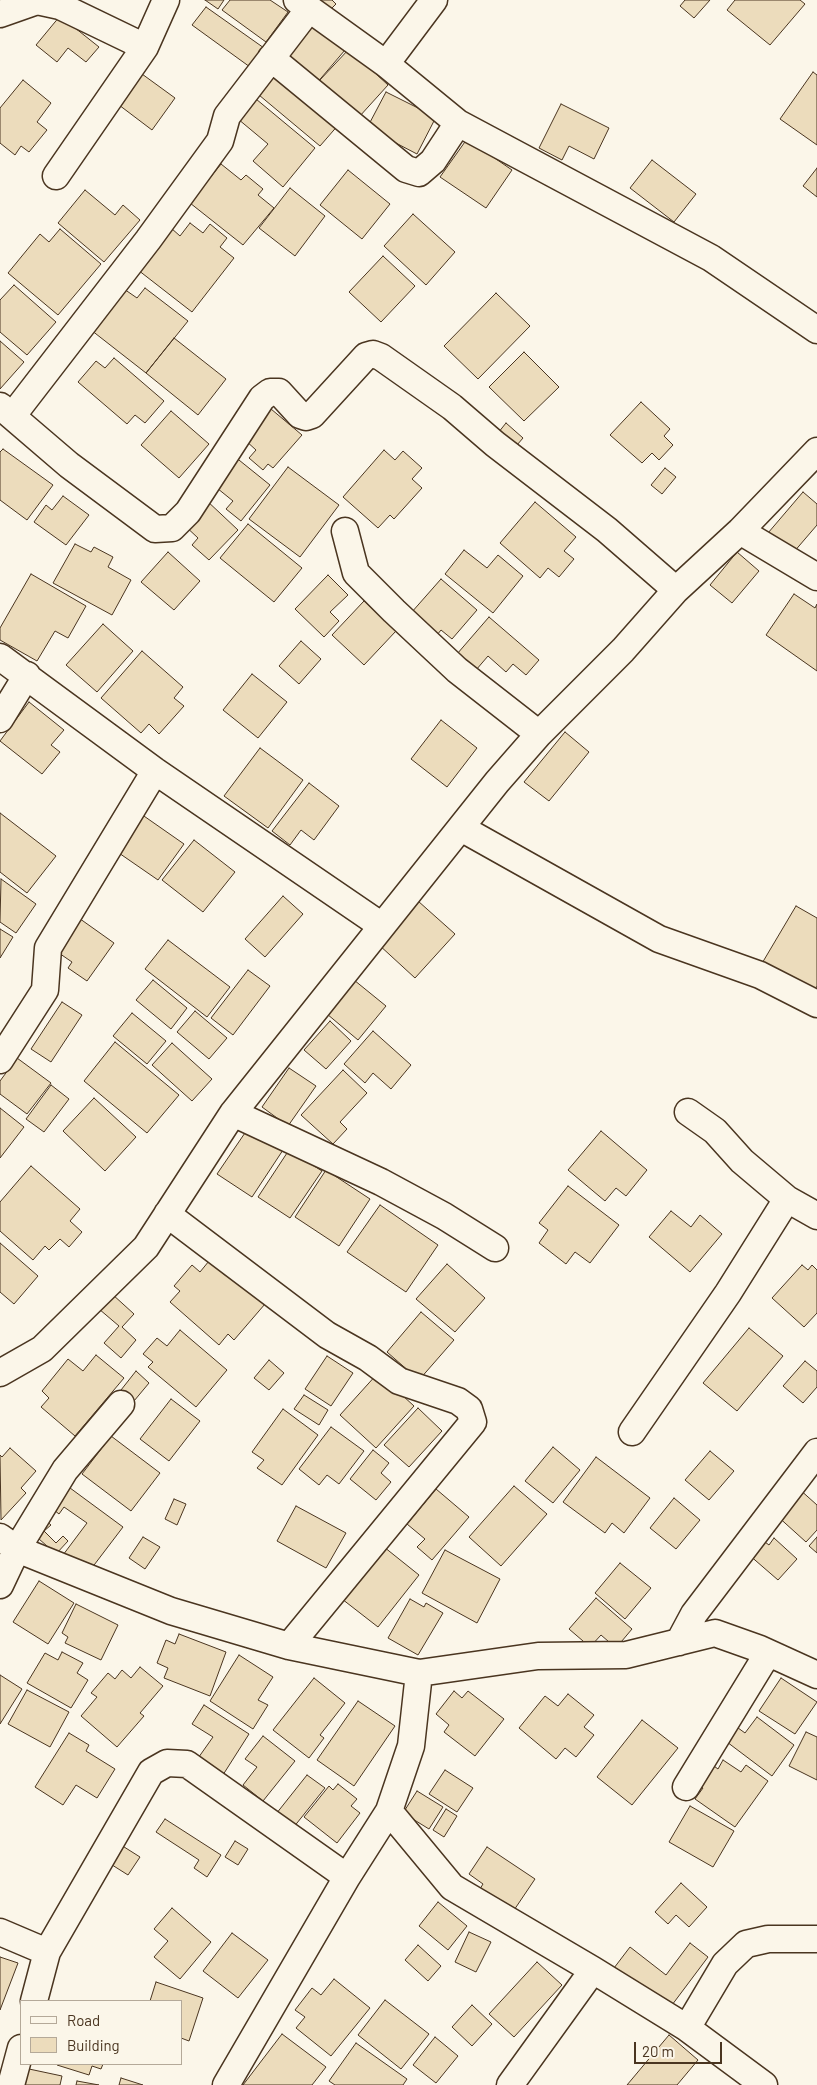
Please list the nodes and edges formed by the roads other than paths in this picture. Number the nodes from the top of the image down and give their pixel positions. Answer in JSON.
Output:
{"nodes":[{"id":1,"x":166,"y":0,"type":"edge"},
{"id":2,"x":434,"y":0,"type":"edge"},
{"id":3,"x":55,"y":3,"type":"edge"},
{"id":4,"x":303,"y":5,"type":"edge"},
{"id":5,"x":0,"y":14,"type":"edge"},
{"id":6,"x":145,"y":47,"type":"junction"},
{"id":7,"x":271,"y":58,"type":"junction"},
{"id":8,"x":386,"y":64,"type":"junction"},
{"id":9,"x":458,"y":124,"type":"junction"},
{"id":10,"x":56,"y":176,"type":"dead end"},
{"id":11,"x":817,"y":330,"type":"edge"},
{"id":12,"x":6,"y":411,"type":"edge"},
{"id":13,"x":817,"y":451,"type":"edge"},
{"id":14,"x":345,"y":531,"type":"dead end"},
{"id":15,"x":740,"y":531,"type":"junction"},
{"id":16,"x":817,"y":577,"type":"edge"},
{"id":17,"x":676,"y":590,"type":"junction"},
{"id":18,"x":0,"y":657,"type":"edge"},
{"id":19,"x":27,"y":675,"type":"junction"},
{"id":20,"x":0,"y":719,"type":"edge"},
{"id":21,"x":540,"y":734,"type":"junction"},
{"id":22,"x":156,"y":771,"type":"junction"},
{"id":23,"x":461,"y":828,"type":"junction"},
{"id":24,"x":382,"y":926,"type":"junction"},
{"id":25,"x":817,"y":1004,"type":"edge"},
{"id":26,"x":0,"y":1060,"type":"edge"},
{"id":27,"x":688,"y":1112,"type":"dead end"},
{"id":28,"x":233,"y":1113,"type":"junction"},
{"id":29,"x":787,"y":1198,"type":"junction"},
{"id":30,"x":167,"y":1214,"type":"junction"},
{"id":31,"x":817,"y":1216,"type":"edge"},
{"id":32,"x":495,"y":1248,"type":"dead end"},
{"id":33,"x":0,"y":1374,"type":"edge"},
{"id":34,"x":121,"y":1404,"type":"dead end"},
{"id":35,"x":632,"y":1432,"type":"dead end"},
{"id":36,"x":817,"y":1452,"type":"edge"},
{"id":37,"x":9,"y":1543,"type":"edge"},
{"id":38,"x":0,"y":1585,"type":"edge"},
{"id":39,"x":679,"y":1642,"type":"junction"},
{"id":40,"x":289,"y":1646,"type":"junction"},
{"id":41,"x":768,"y":1653,"type":"junction"},
{"id":42,"x":418,"y":1673,"type":"junction"},
{"id":43,"x":817,"y":1675,"type":"edge"},
{"id":44,"x":686,"y":1787,"type":"dead end"},
{"id":45,"x":389,"y":1811,"type":"junction"},
{"id":46,"x":347,"y":1877,"type":"junction"},
{"id":47,"x":0,"y":1932,"type":"edge"},
{"id":48,"x":817,"y":1939,"type":"edge"},
{"id":49,"x":47,"y":1952,"type":"junction"},
{"id":50,"x":593,"y":1970,"type":"junction"},
{"id":51,"x":34,"y":2000,"type":"edge"},
{"id":52,"x":687,"y":2028,"type":"junction"},
{"id":53,"x":20,"y":2052,"type":"edge"},
{"id":54,"x":11,"y":2085,"type":"edge"},
{"id":55,"x":226,"y":2085,"type":"edge"},
{"id":56,"x":510,"y":2085,"type":"edge"},
{"id":57,"x":764,"y":2085,"type":"edge"}],
"edges":[{"from":1,"to":6,"type":"street"},
{"from":2,"to":8,"type":"street"},
{"from":3,"to":5,"type":"street"},
{"from":3,"to":6,"type":"street"},
{"from":4,"to":7,"type":"street"},
{"from":4,"to":8,"type":"street"},
{"from":6,"to":10,"type":"street"},
{"from":7,"to":9,"type":"street"},
{"from":7,"to":12,"type":"street"},
{"from":8,"to":9,"type":"street"},
{"from":9,"to":11,"type":"street"},
{"from":12,"to":17,"type":"street"},
{"from":13,"to":15,"type":"street"},
{"from":14,"to":21,"type":"street"},
{"from":15,"to":16,"type":"street"},
{"from":15,"to":17,"type":"street"},
{"from":17,"to":21,"type":"street"},
{"from":18,"to":19,"type":"street"},
{"from":19,"to":20,"type":"street"},
{"from":19,"to":22,"type":"street"},
{"from":21,"to":23,"type":"street"},
{"from":22,"to":24,"type":"street"},
{"from":22,"to":26,"type":"street"},
{"from":23,"to":24,"type":"street"},
{"from":23,"to":25,"type":"street"},
{"from":24,"to":28,"type":"street"},
{"from":27,"to":29,"type":"street"},
{"from":28,"to":30,"type":"street"},
{"from":28,"to":32,"type":"street"},
{"from":29,"to":31,"type":"street"},
{"from":29,"to":35,"type":"street"},
{"from":30,"to":33,"type":"street"},
{"from":30,"to":40,"type":"street"},
{"from":34,"to":37,"type":"street"},
{"from":36,"to":39,"type":"street"},
{"from":37,"to":38,"type":"street"},
{"from":37,"to":40,"type":"street"},
{"from":39,"to":41,"type":"street"},
{"from":39,"to":42,"type":"street"},
{"from":40,"to":42,"type":"street"},
{"from":41,"to":43,"type":"street"},
{"from":41,"to":44,"type":"street"},
{"from":42,"to":45,"type":"street"},
{"from":45,"to":46,"type":"street"},
{"from":45,"to":50,"type":"street"},
{"from":46,"to":49,"type":"street"},
{"from":46,"to":55,"type":"street"},
{"from":47,"to":49,"type":"street"},
{"from":48,"to":52,"type":"street"},
{"from":49,"to":51,"type":"street"},
{"from":50,"to":52,"type":"street"},
{"from":50,"to":56,"type":"street"},
{"from":52,"to":57,"type":"street"},
{"from":53,"to":54,"type":"street"}]}
